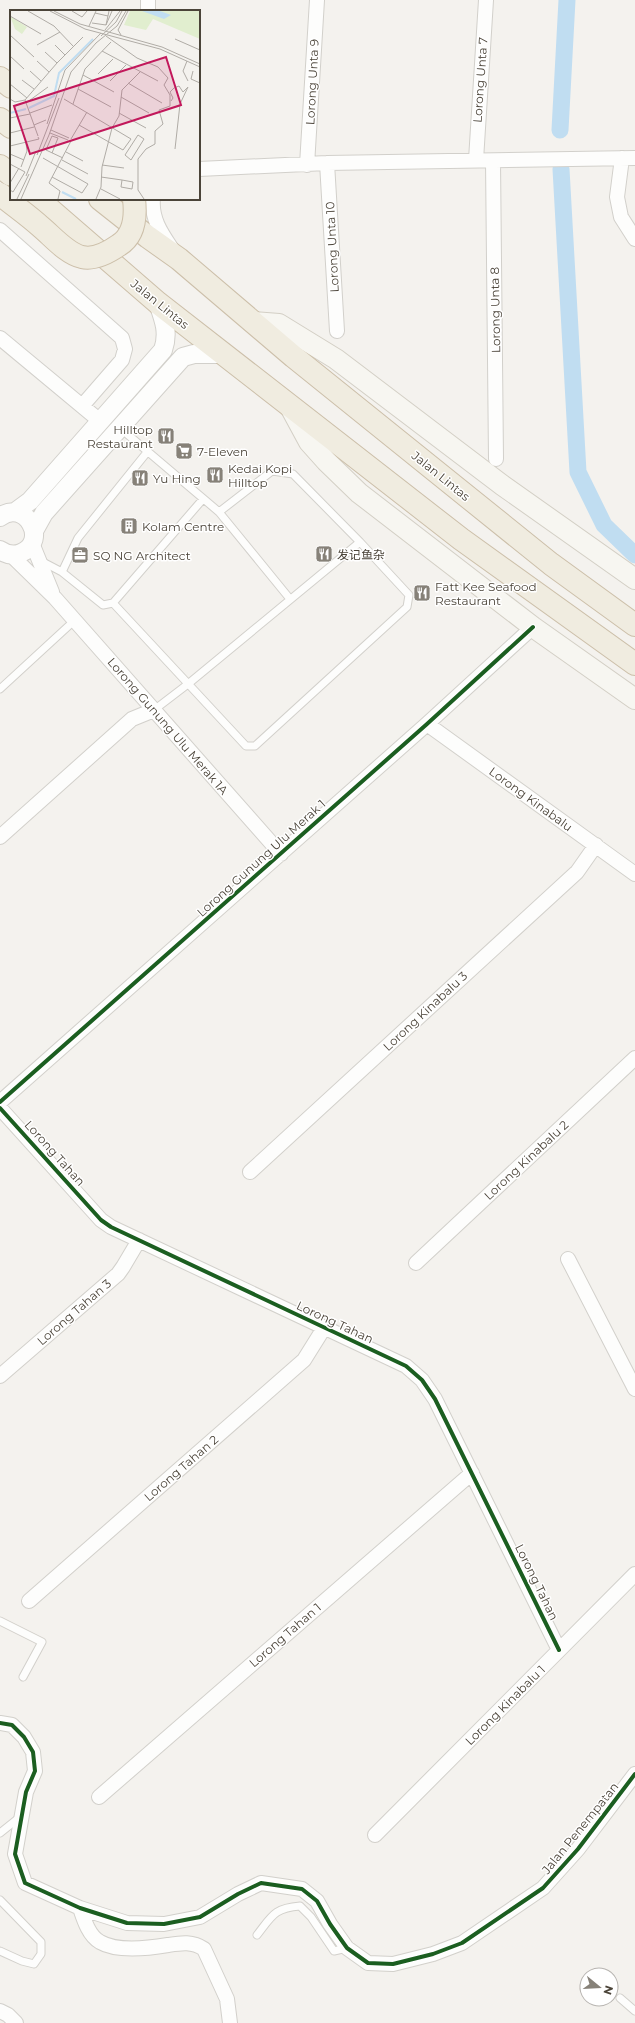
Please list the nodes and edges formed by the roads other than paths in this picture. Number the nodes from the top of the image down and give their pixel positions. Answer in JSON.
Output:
{"nodes":[{"id":1,"x":317,"y":0,"type":"edge"},
{"id":2,"x":486,"y":0,"type":"edge"},
{"id":3,"x":0,"y":78,"type":"edge"},
{"id":4,"x":10,"y":86,"type":"edge"},
{"id":5,"x":0,"y":119,"type":"edge"},
{"id":6,"x":10,"y":127,"type":"edge"},
{"id":7,"x":628,"y":158,"type":"edge"},
{"id":8,"x":476,"y":160,"type":"junction"},
{"id":9,"x":493,"y":161,"type":"junction"},
{"id":10,"x":327,"y":163,"type":"junction"},
{"id":11,"x":307,"y":165,"type":"junction"},
{"id":12,"x":0,"y":166,"type":"edge"},
{"id":13,"x":200,"y":169,"type":"edge"},
{"id":14,"x":10,"y":174,"type":"edge"},
{"id":15,"x":0,"y":194,"type":"edge"},
{"id":16,"x":39,"y":200,"type":"edge"},
{"id":17,"x":101,"y":200,"type":"edge"},
{"id":18,"x":134,"y":200,"type":"edge"},
{"id":19,"x":153,"y":200,"type":"edge"},
{"id":20,"x":0,"y":230,"type":"edge"},
{"id":21,"x":635,"y":239,"type":"edge"},
{"id":22,"x":179,"y":259,"type":"junction"},
{"id":23,"x":158,"y":303,"type":"junction"},
{"id":24,"x":252,"y":322,"type":"junction"},
{"id":25,"x":337,"y":331,"type":"dead end"},
{"id":26,"x":0,"y":338,"type":"edge"},
{"id":27,"x":223,"y":354,"type":"junction"},
{"id":28,"x":287,"y":402,"type":"junction"},
{"id":29,"x":82,"y":406,"type":"junction"},
{"id":30,"x":100,"y":421,"type":"junction"},
{"id":31,"x":120,"y":428,"type":"junction"},
{"id":32,"x":148,"y":451,"type":"junction"},
{"id":33,"x":496,"y":459,"type":"dead end"},
{"id":34,"x":203,"y":499,"type":"junction"},
{"id":35,"x":219,"y":512,"type":"junction"},
{"id":36,"x":6,"y":513,"type":"edge"},
{"id":37,"x":33,"y":537,"type":"junction"},
{"id":38,"x":360,"y":542,"type":"junction"},
{"id":39,"x":4,"y":554,"type":"edge"},
{"id":40,"x":41,"y":561,"type":"junction"},
{"id":41,"x":62,"y":572,"type":"junction"},
{"id":42,"x":635,"y":579,"type":"edge"},
{"id":43,"x":55,"y":598,"type":"junction"},
{"id":44,"x":290,"y":599,"type":"junction"},
{"id":45,"x":113,"y":603,"type":"junction"},
{"id":46,"x":75,"y":620,"type":"junction"},
{"id":47,"x":635,"y":625,"type":"edge"},
{"id":48,"x":533,"y":627,"type":"junction"},
{"id":49,"x":635,"y":664,"type":"edge"},
{"id":50,"x":188,"y":684,"type":"junction"},
{"id":51,"x":0,"y":689,"type":"edge"},
{"id":52,"x":635,"y":699,"type":"edge"},
{"id":53,"x":154,"y":710,"type":"junction"},
{"id":54,"x":427,"y":724,"type":"junction"},
{"id":55,"x":0,"y":837,"type":"edge"},
{"id":56,"x":596,"y":846,"type":"junction"},
{"id":57,"x":280,"y":854,"type":"junction"},
{"id":58,"x":635,"y":874,"type":"edge"},
{"id":59,"x":635,"y":1058,"type":"edge"},
{"id":60,"x":0,"y":1102,"type":"edge"},
{"id":61,"x":0,"y":1108,"type":"edge"},
{"id":62,"x":250,"y":1172,"type":"dead end"},
{"id":63,"x":139,"y":1240,"type":"junction"},
{"id":64,"x":568,"y":1259,"type":"dead end"},
{"id":65,"x":416,"y":1263,"type":"dead end"},
{"id":66,"x":324,"y":1328,"type":"junction"},
{"id":67,"x":0,"y":1376,"type":"edge"},
{"id":68,"x":635,"y":1389,"type":"edge"},
{"id":69,"x":472,"y":1473,"type":"junction"},
{"id":70,"x":635,"y":1574,"type":"edge"},
{"id":71,"x":29,"y":1601,"type":"dead end"},
{"id":72,"x":0,"y":1621,"type":"edge"},
{"id":73,"x":559,"y":1650,"type":"junction"},
{"id":74,"x":22,"y":1677,"type":"dead end"},
{"id":75,"x":0,"y":1723,"type":"edge"},
{"id":76,"x":635,"y":1774,"type":"edge"},
{"id":77,"x":99,"y":1797,"type":"dead end"},
{"id":78,"x":23,"y":1814,"type":"junction"},
{"id":79,"x":0,"y":1833,"type":"edge"},
{"id":80,"x":375,"y":1835,"type":"dead end"},
{"id":81,"x":0,"y":1900,"type":"edge"},
{"id":82,"x":80,"y":1908,"type":"junction"},
{"id":83,"x":257,"y":1935,"type":"dead end"},
{"id":84,"x":347,"y":1948,"type":"junction"},
{"id":85,"x":0,"y":1952,"type":"edge"},
{"id":86,"x":620,"y":1998,"type":"dead end"},
{"id":87,"x":0,"y":2011,"type":"edge"},
{"id":88,"x":635,"y":2011,"type":"edge"},
{"id":89,"x":16,"y":2023,"type":"edge"},
{"id":90,"x":230,"y":2023,"type":"edge"}],
"edges":[{"from":1,"to":11,"type":"street","name":"Lorong Unta 9"},
{"from":2,"to":8,"type":"street","name":"Lorong Unta 7"},
{"from":3,"to":4,"type":"highway"},
{"from":5,"to":6,"type":"highway"},
{"from":7,"to":9,"type":"street"},
{"from":7,"to":21,"type":"street"},
{"from":8,"to":9,"type":"street"},
{"from":8,"to":10,"type":"street"},
{"from":9,"to":33,"type":"street","name":"Lorong Unta 8"},
{"from":10,"to":11,"type":"street"},
{"from":10,"to":25,"type":"street","name":"Lorong Unta 10"},
{"from":11,"to":13,"type":"street"},
{"from":12,"to":14,"type":"highway"},
{"from":15,"to":18,"type":"highway","bridge":true},
{"from":16,"to":23,"type":"highway","name":"Jalan Lintas"},
{"from":17,"to":22,"type":"highway","name":"Jalan Lintas"},
{"from":19,"to":22,"type":"street"},
{"from":20,"to":29,"type":"street"},
{"from":22,"to":24,"type":"highway","name":"Jalan Lintas"},
{"from":23,"to":27,"type":"highway","name":"Jalan Lintas"},
{"from":23,"to":30,"type":"street"},
{"from":24,"to":42,"type":"main road"},
{"from":24,"to":47,"type":"highway","name":"Jalan Lintas"},
{"from":26,"to":29,"type":"street"},
{"from":27,"to":28,"type":"highway","name":"Jalan Lintas"},
{"from":27,"to":31,"type":"street"},
{"from":28,"to":48,"type":"main road","name":"Jalan Lintas"},
{"from":28,"to":49,"type":"highway","name":"Jalan Lintas"},
{"from":29,"to":30,"type":"street"},
{"from":30,"to":36,"type":"street"},
{"from":31,"to":32,"type":"lane"},
{"from":31,"to":37,"type":"street"},
{"from":32,"to":34,"type":"lane"},
{"from":32,"to":41,"type":"lane"},
{"from":34,"to":35,"type":"lane"},
{"from":34,"to":45,"type":"lane"},
{"from":35,"to":38,"type":"lane"},
{"from":35,"to":44,"type":"lane"},
{"from":36,"to":37,"type":"street"},
{"from":37,"to":39,"type":"street"},
{"from":37,"to":40,"type":"street","name":"Lorong Gunung Ulu Merak 1A"},
{"from":38,"to":44,"type":"lane"},
{"from":38,"to":50,"type":"lane"},
{"from":39,"to":43,"type":"street","name":"Lorong Gunung Ulu Merak 1A"},
{"from":40,"to":41,"type":"lane"},
{"from":40,"to":43,"type":"street","name":"Lorong Gunung Ulu Merak 1A"},
{"from":41,"to":45,"type":"lane"},
{"from":43,"to":46,"type":"street","name":"Lorong Gunung Ulu Merak 1A"},
{"from":44,"to":50,"type":"lane"},
{"from":45,"to":50,"type":"lane"},
{"from":46,"to":51,"type":"lane"},
{"from":46,"to":53,"type":"street","name":"Lorong Gunung Ulu Merak 1A"},
{"from":48,"to":52,"type":"main road","name":"Jalan Lintas"},
{"from":48,"to":54,"type":"street","name":"Lorong Gunung Ulu Merak 1"},
{"from":50,"to":53,"type":"lane"},
{"from":53,"to":55,"type":"street"},
{"from":53,"to":57,"type":"street","name":"Lorong Gunung Ulu Merak 1A"},
{"from":54,"to":56,"type":"street","name":"Lorong Kinabalu"},
{"from":54,"to":57,"type":"street","name":"Lorong Gunung Ulu Merak 1"},
{"from":56,"to":58,"type":"street","name":"Lorong Kinabalu"},
{"from":56,"to":62,"type":"street","name":"Lorong Kinabalu 3"},
{"from":57,"to":60,"type":"street","name":"Lorong Gunung Ulu Merak 1"},
{"from":59,"to":65,"type":"street","name":"Lorong Kinabalu 2"},
{"from":61,"to":63,"type":"street","name":"Lorong Tahan"},
{"from":63,"to":66,"type":"street","name":"Lorong Tahan"},
{"from":63,"to":67,"type":"street","name":"Lorong Tahan 3"},
{"from":64,"to":68,"type":"street"},
{"from":66,"to":69,"type":"street","name":"Lorong Tahan"},
{"from":66,"to":71,"type":"street","name":"Lorong Tahan 2"},
{"from":69,"to":73,"type":"street","name":"Lorong Tahan"},
{"from":69,"to":77,"type":"street","name":"Lorong Tahan 1"},
{"from":70,"to":73,"type":"street","name":"Lorong Kinabalu 1"},
{"from":72,"to":74,"type":"lane"},
{"from":73,"to":80,"type":"street","name":"Lorong Kinabalu 1"},
{"from":75,"to":78,"type":"street","name":"Jalan Penempatan"},
{"from":76,"to":84,"type":"street","name":"Jalan Penempatan"},
{"from":78,"to":79,"type":"lane"},
{"from":78,"to":82,"type":"street","name":"Jalan Penempatan"},
{"from":81,"to":85,"type":"lane"},
{"from":82,"to":84,"type":"street","name":"Jalan Penempatan"},
{"from":82,"to":90,"type":"street"},
{"from":83,"to":84,"type":"lane"},
{"from":86,"to":88,"type":"lane"},
{"from":87,"to":89,"type":"street"}]}
